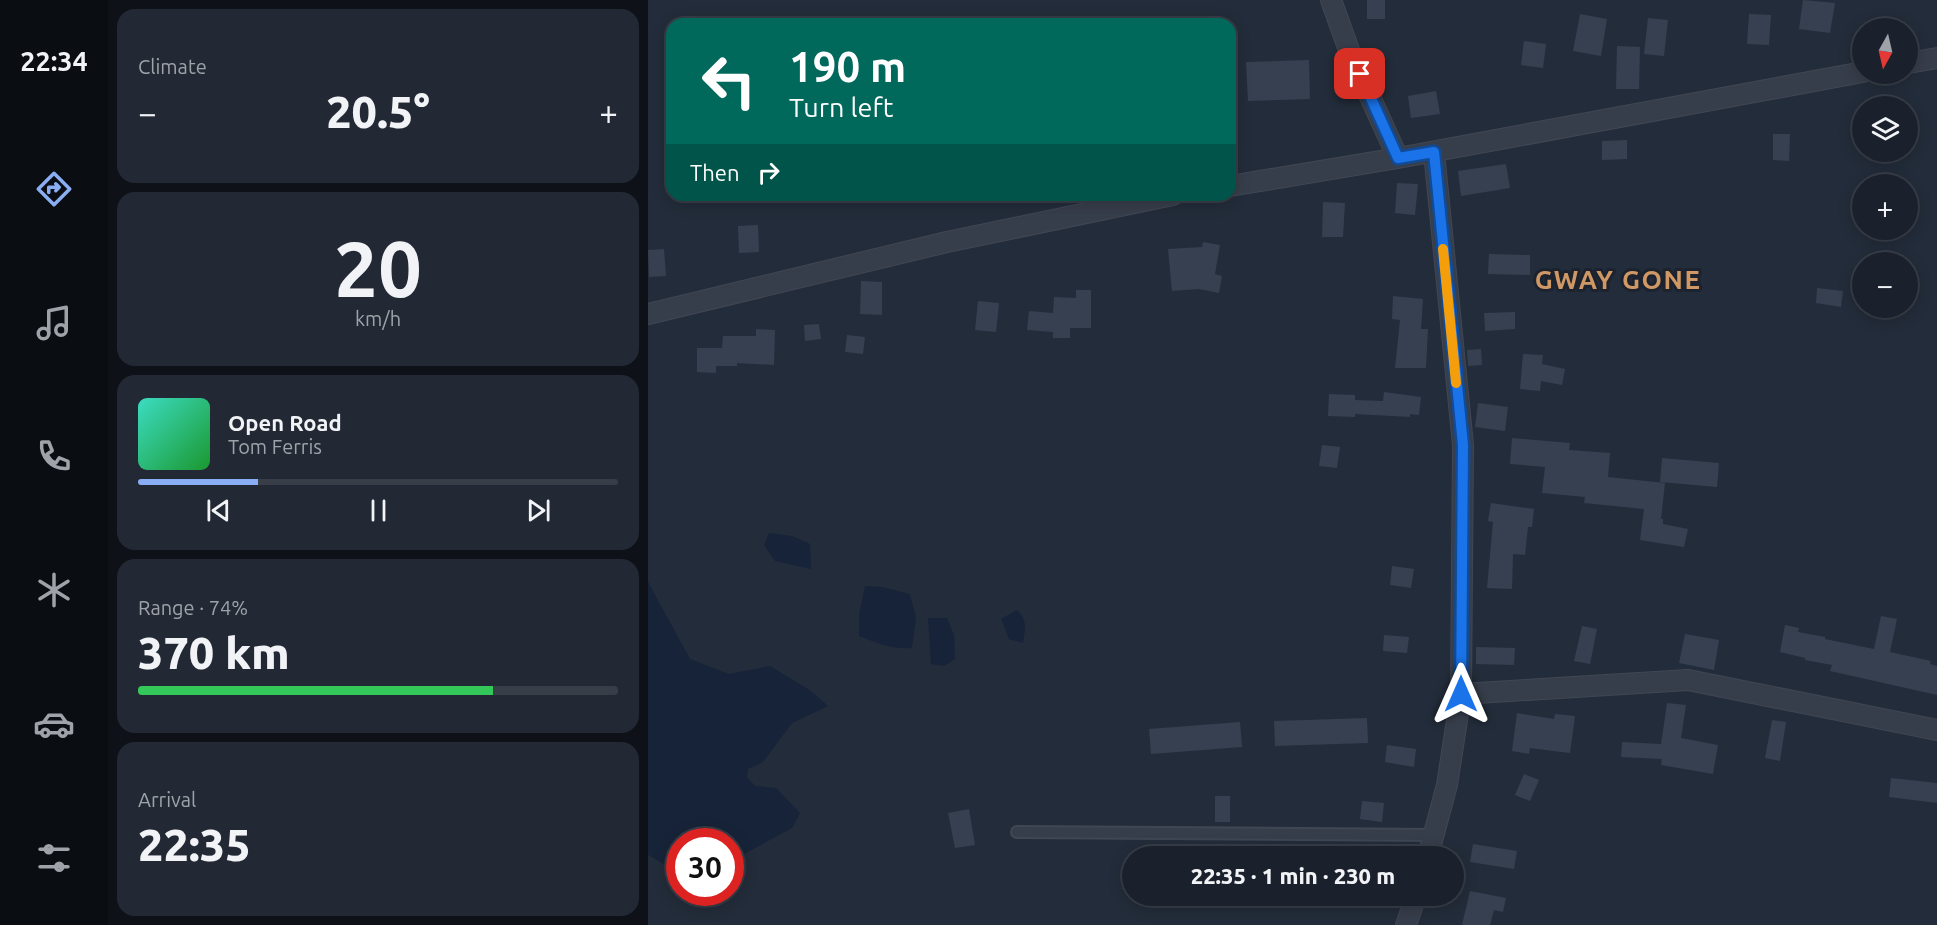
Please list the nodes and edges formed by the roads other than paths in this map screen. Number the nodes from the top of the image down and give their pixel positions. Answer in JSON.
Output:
{"nodes":[{"id":1,"x":1331,"y":0,"type":"edge"},
{"id":2,"x":1937,"y":58,"type":"edge"},
{"id":3,"x":1918,"y":61,"type":"edge"},
{"id":4,"x":1852,"y":74,"type":"edge"},
{"id":5,"x":1434,"y":152,"type":"junction"},
{"id":6,"x":1398,"y":158,"type":"junction"},
{"id":7,"x":1236,"y":185,"type":"edge"},
{"id":8,"x":1145,"y":201,"type":"edge"},
{"id":9,"x":648,"y":314,"type":"edge"},
{"id":10,"x":1461,"y":694,"type":"junction"},
{"id":11,"x":1937,"y":730,"type":"edge"},
{"id":12,"x":1017,"y":832,"type":"dead end"},
{"id":13,"x":1434,"y":835,"type":"junction"},
{"id":14,"x":1431,"y":846,"type":"edge"},
{"id":15,"x":1413,"y":906,"type":"edge"},
{"id":16,"x":1406,"y":925,"type":"edge"}],
"edges":[{"from":1,"to":6,"type":"street"},
{"from":2,"to":3,"type":"street"},
{"from":4,"to":5,"type":"street"},
{"from":5,"to":6,"type":"street"},
{"from":5,"to":10,"type":"street"},
{"from":6,"to":7,"type":"street"},
{"from":8,"to":9,"type":"street"},
{"from":10,"to":11,"type":"street"},
{"from":10,"to":13,"type":"street"},
{"from":12,"to":13,"type":"lane"},
{"from":13,"to":14,"type":"street"},
{"from":15,"to":16,"type":"street"}]}
